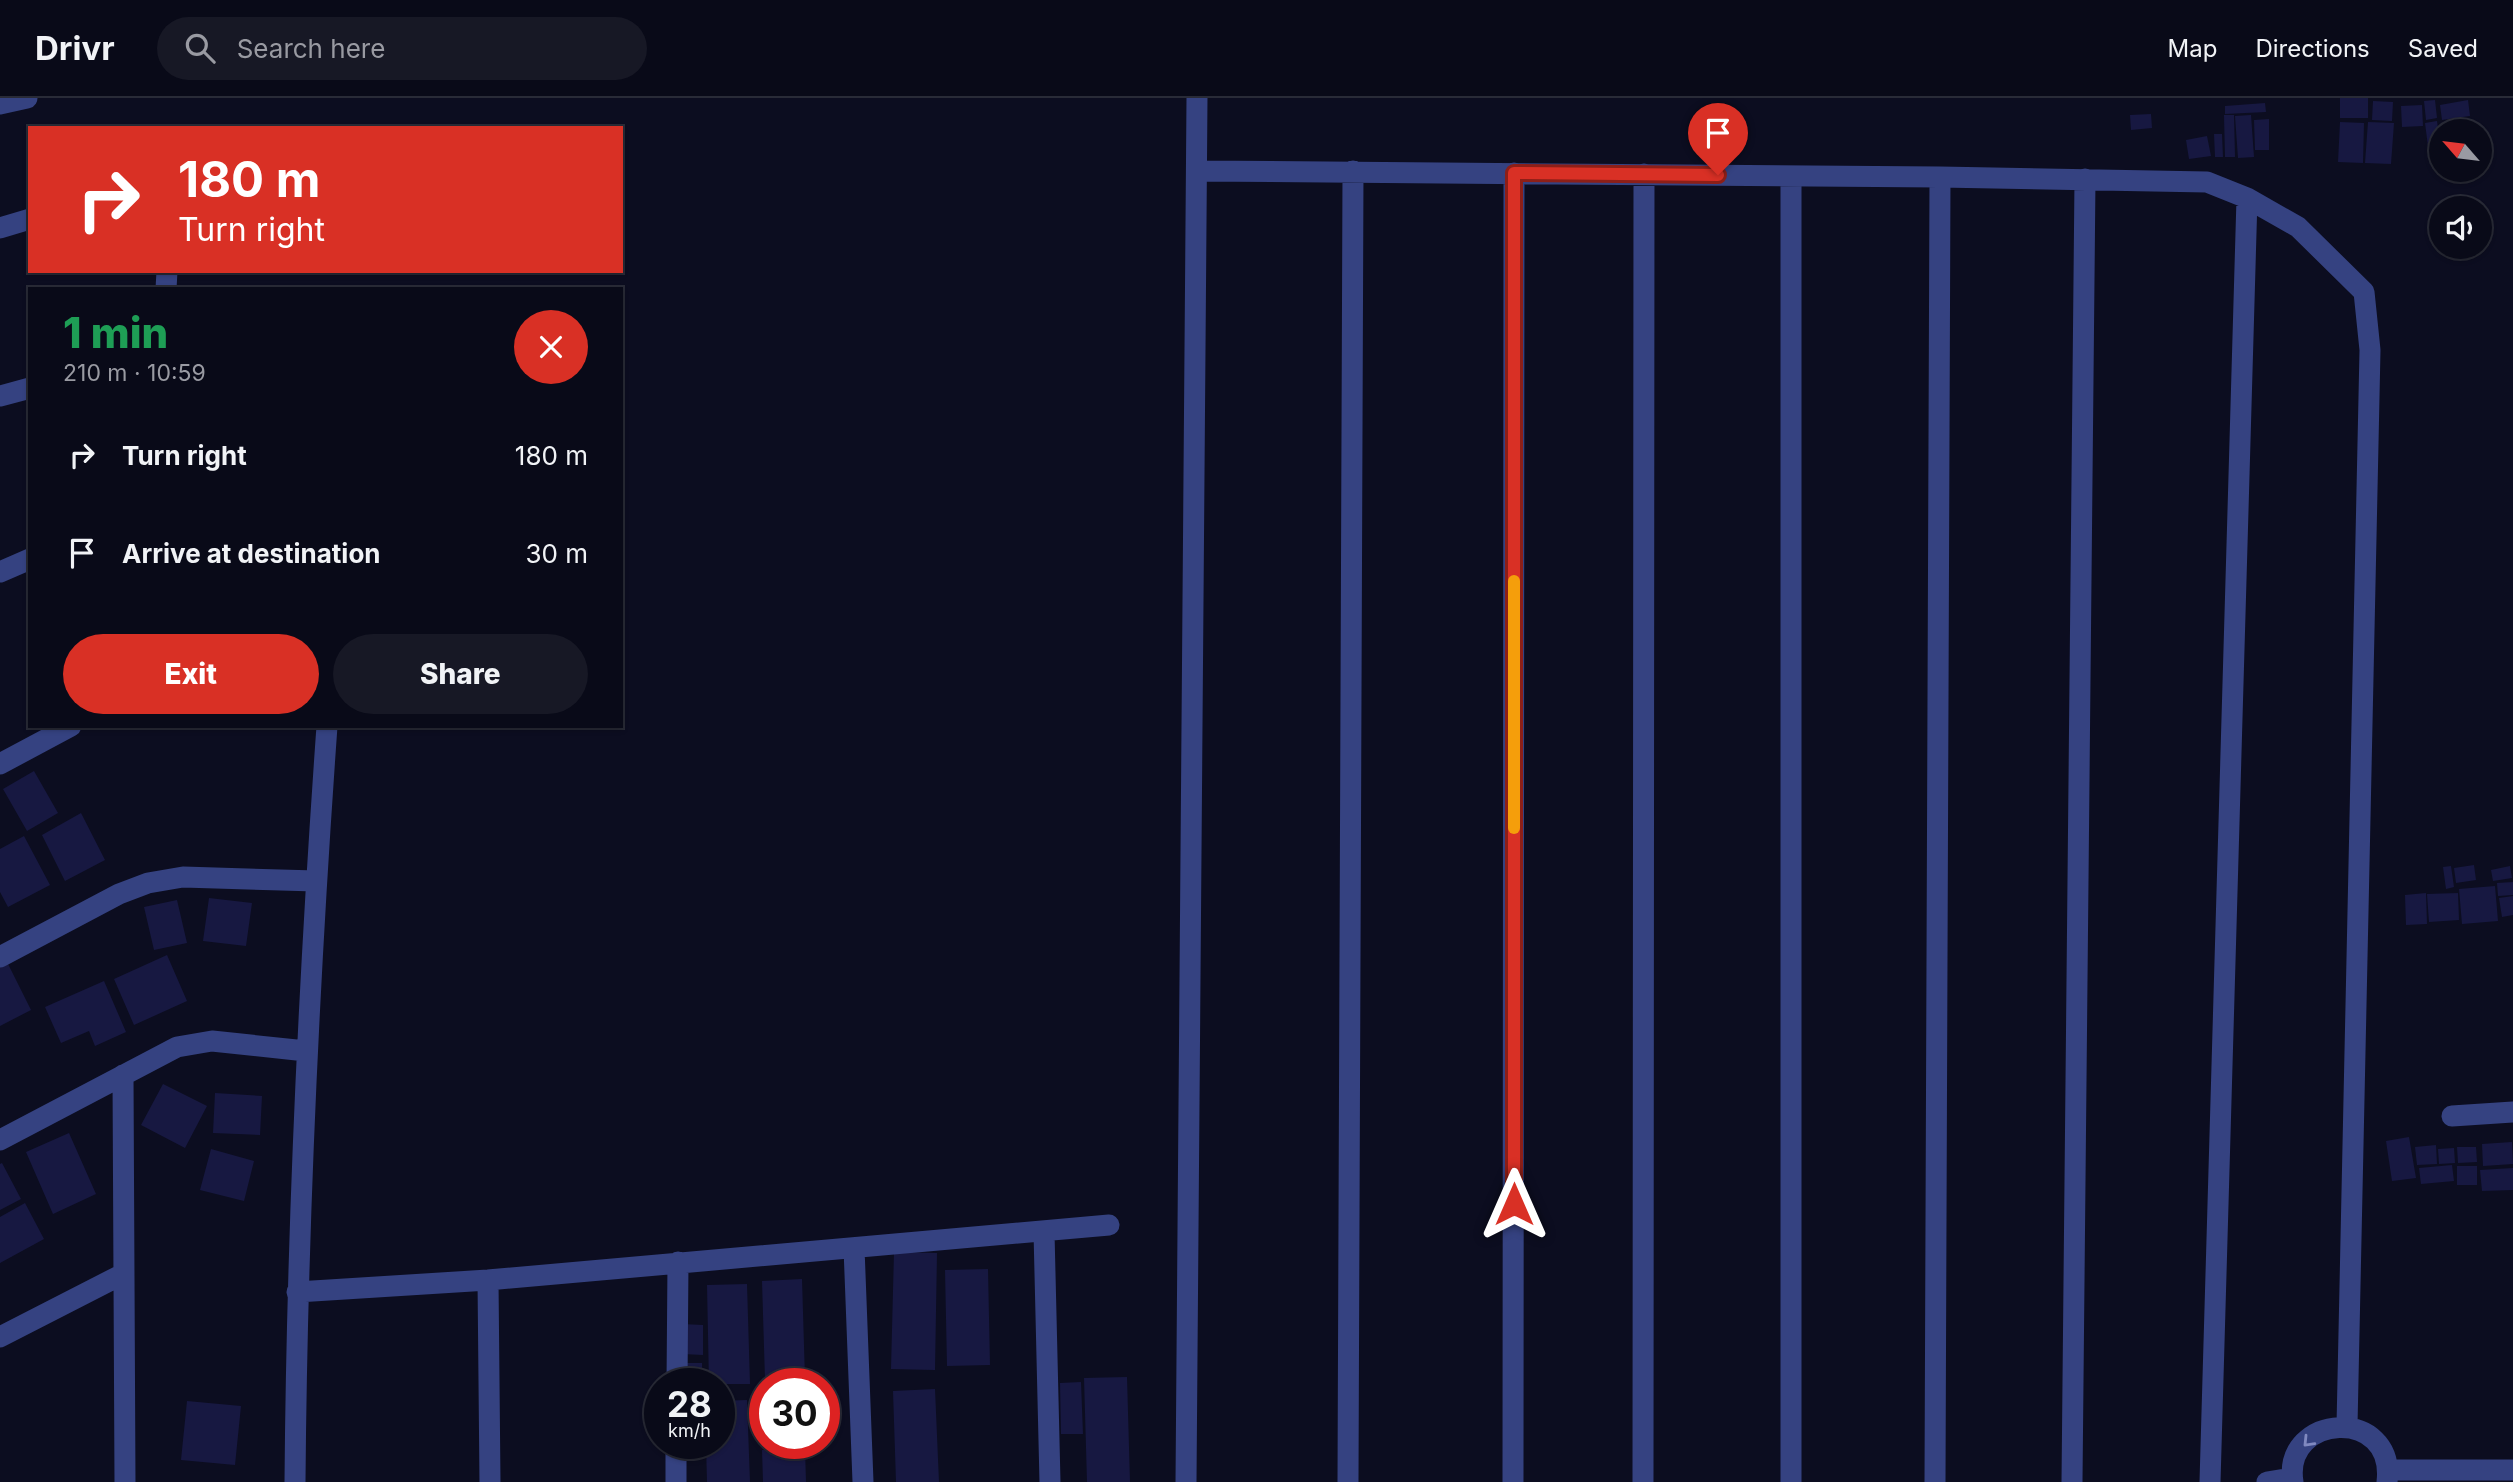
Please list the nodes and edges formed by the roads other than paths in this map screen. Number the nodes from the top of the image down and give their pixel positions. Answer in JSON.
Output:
{"nodes":[{"id":1,"x":27,"y":98,"type":"edge"},
{"id":2,"x":1198,"y":98,"type":"edge"},
{"id":3,"x":0,"y":104,"type":"edge"},
{"id":4,"x":1197,"y":171,"type":"junction"},
{"id":5,"x":1353,"y":172,"type":"junction"},
{"id":6,"x":1514,"y":173,"type":"junction"},
{"id":7,"x":1644,"y":174,"type":"junction"},
{"id":8,"x":1791,"y":176,"type":"junction"},
{"id":9,"x":1940,"y":177,"type":"junction"},
{"id":10,"x":2085,"y":179,"type":"junction"},
{"id":11,"x":2247,"y":198,"type":"junction"},
{"id":12,"x":28,"y":220,"type":"edge"},
{"id":13,"x":0,"y":228,"type":"edge"},
{"id":14,"x":28,"y":389,"type":"edge"},
{"id":15,"x":0,"y":396,"type":"edge"},
{"id":16,"x":28,"y":560,"type":"edge"},
{"id":17,"x":0,"y":572,"type":"edge"},
{"id":18,"x":68,"y":728,"type":"edge"},
{"id":19,"x":327,"y":728,"type":"edge"},
{"id":20,"x":0,"y":764,"type":"edge"},
{"id":21,"x":316,"y":881,"type":"junction"},
{"id":22,"x":0,"y":957,"type":"edge"},
{"id":23,"x":306,"y":1051,"type":"junction"},
{"id":24,"x":123,"y":1075,"type":"junction"},
{"id":25,"x":2513,"y":1112,"type":"edge"},
{"id":26,"x":2452,"y":1116,"type":"dead end"},
{"id":27,"x":0,"y":1140,"type":"edge"},
{"id":28,"x":1109,"y":1225,"type":"dead end"},
{"id":29,"x":1044,"y":1232,"type":"junction"},
{"id":30,"x":854,"y":1248,"type":"junction"},
{"id":31,"x":678,"y":1262,"type":"junction"},
{"id":32,"x":123,"y":1274,"type":"junction"},
{"id":33,"x":488,"y":1280,"type":"junction"},
{"id":34,"x":297,"y":1292,"type":"junction"},
{"id":35,"x":0,"y":1338,"type":"edge"},
{"id":36,"x":677,"y":1368,"type":"edge"},
{"id":37,"x":2347,"y":1426,"type":"junction"},
{"id":38,"x":676,"y":1459,"type":"edge"},
{"id":39,"x":2513,"y":1470,"type":"edge"},
{"id":40,"x":2388,"y":1476,"type":"edge"},
{"id":41,"x":2293,"y":1480,"type":"edge"},
{"id":42,"x":125,"y":1482,"type":"edge"},
{"id":43,"x":295,"y":1482,"type":"edge"},
{"id":44,"x":490,"y":1482,"type":"edge"},
{"id":45,"x":676,"y":1482,"type":"edge"},
{"id":46,"x":863,"y":1482,"type":"edge"},
{"id":47,"x":1050,"y":1482,"type":"edge"},
{"id":48,"x":1186,"y":1482,"type":"edge"},
{"id":49,"x":1348,"y":1482,"type":"edge"},
{"id":50,"x":1513,"y":1482,"type":"edge"},
{"id":51,"x":1643,"y":1482,"type":"edge"},
{"id":52,"x":1791,"y":1482,"type":"edge"},
{"id":53,"x":1935,"y":1482,"type":"edge"},
{"id":54,"x":2072,"y":1482,"type":"edge"},
{"id":55,"x":2210,"y":1482,"type":"edge"},
{"id":56,"x":2267,"y":1482,"type":"edge"}],
"edges":[{"from":1,"to":3,"type":"street"},
{"from":2,"to":4,"type":"street"},
{"from":4,"to":5,"type":"street"},
{"from":4,"to":48,"type":"street"},
{"from":5,"to":6,"type":"street"},
{"from":5,"to":49,"type":"street"},
{"from":6,"to":7,"type":"street"},
{"from":6,"to":50,"type":"street"},
{"from":7,"to":8,"type":"street"},
{"from":7,"to":51,"type":"street"},
{"from":8,"to":9,"type":"street"},
{"from":8,"to":52,"type":"street"},
{"from":9,"to":10,"type":"street"},
{"from":9,"to":53,"type":"street"},
{"from":10,"to":11,"type":"street"},
{"from":10,"to":54,"type":"street"},
{"from":11,"to":37,"type":"street"},
{"from":11,"to":55,"type":"street"},
{"from":12,"to":13,"type":"street"},
{"from":14,"to":15,"type":"street"},
{"from":16,"to":17,"type":"street"},
{"from":18,"to":20,"type":"street"},
{"from":19,"to":21,"type":"street"},
{"from":21,"to":22,"type":"street"},
{"from":21,"to":23,"type":"street"},
{"from":23,"to":24,"type":"street"},
{"from":23,"to":34,"type":"street"},
{"from":24,"to":27,"type":"street"},
{"from":24,"to":32,"type":"street"},
{"from":25,"to":26,"type":"street"},
{"from":28,"to":29,"type":"street"},
{"from":29,"to":30,"type":"street"},
{"from":29,"to":47,"type":"street"},
{"from":30,"to":31,"type":"street"},
{"from":30,"to":46,"type":"street"},
{"from":31,"to":33,"type":"street"},
{"from":31,"to":36,"type":"street"},
{"from":32,"to":35,"type":"street"},
{"from":32,"to":42,"type":"street"},
{"from":33,"to":34,"type":"street"},
{"from":33,"to":44,"type":"street"},
{"from":34,"to":43,"type":"street"},
{"from":37,"to":40,"type":"street"},
{"from":37,"to":41,"type":"street","one_way":true},
{"from":38,"to":45,"type":"street"},
{"from":39,"to":40,"type":"street"},
{"from":41,"to":56,"type":"street"}]}
